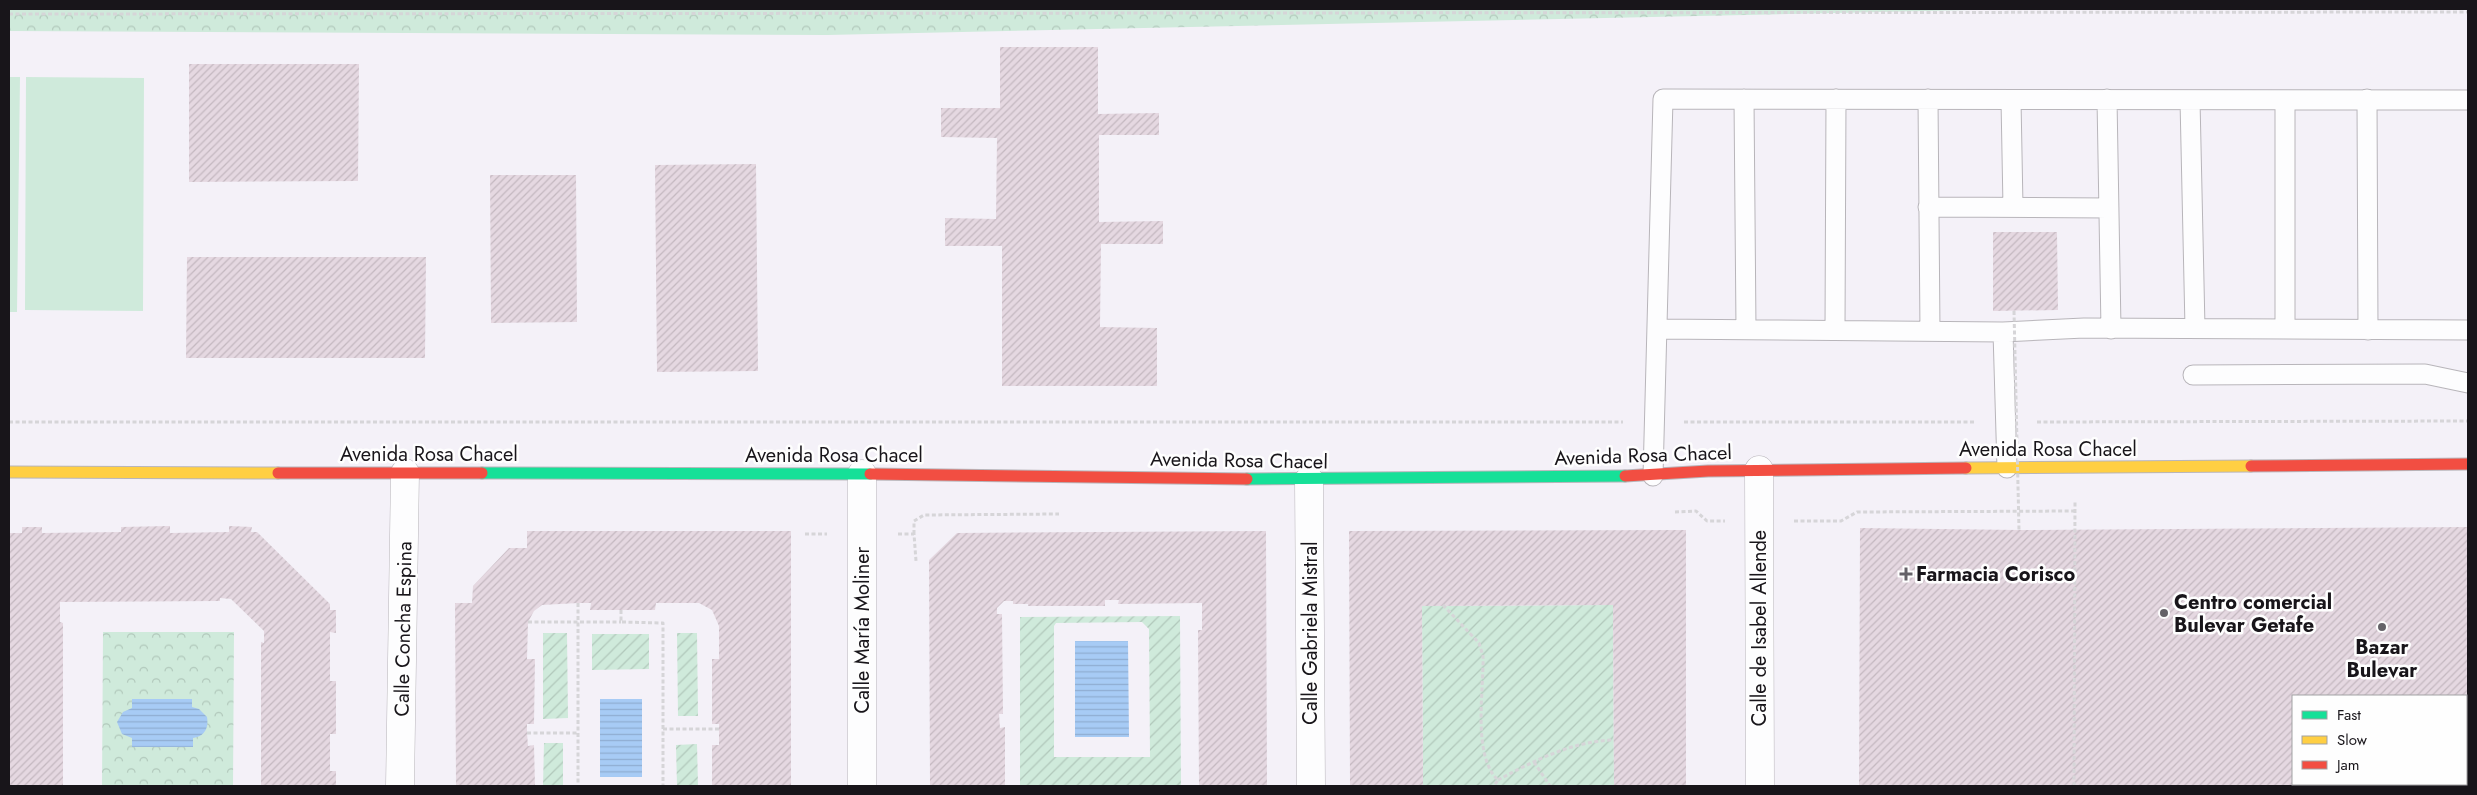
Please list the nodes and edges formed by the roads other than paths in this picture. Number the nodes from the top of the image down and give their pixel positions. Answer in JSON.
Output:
{"nodes":[{"id":1,"x":1836,"y":99,"type":"junction"},
{"id":2,"x":1928,"y":99,"type":"junction"},
{"id":3,"x":2106,"y":99,"type":"junction"},
{"id":4,"x":2367,"y":99,"type":"junction"},
{"id":5,"x":1744,"y":100,"type":"junction"},
{"id":6,"x":2011,"y":100,"type":"junction"},
{"id":7,"x":2190,"y":100,"type":"junction"},
{"id":8,"x":2285,"y":100,"type":"junction"},
{"id":9,"x":2468,"y":100,"type":"edge"},
{"id":10,"x":1928,"y":207,"type":"junction"},
{"id":11,"x":2013,"y":207,"type":"junction"},
{"id":12,"x":2109,"y":208,"type":"junction"},
{"id":13,"x":2195,"y":328,"type":"junction"},
{"id":14,"x":1657,"y":329,"type":"junction"},
{"id":15,"x":1746,"y":329,"type":"junction"},
{"id":16,"x":2111,"y":329,"type":"junction"},
{"id":17,"x":2285,"y":329,"type":"junction"},
{"id":18,"x":1835,"y":330,"type":"junction"},
{"id":19,"x":2368,"y":330,"type":"junction"},
{"id":20,"x":2468,"y":330,"type":"edge"},
{"id":21,"x":1930,"y":331,"type":"junction"},
{"id":22,"x":2004,"y":332,"type":"junction"},
{"id":23,"x":2193,"y":375,"type":"dead end"},
{"id":24,"x":2468,"y":383,"type":"edge"},
{"id":25,"x":2468,"y":464,"type":"edge"},
{"id":26,"x":2008,"y":468,"type":"junction"},
{"id":27,"x":1758,"y":470,"type":"junction"},
{"id":28,"x":9,"y":472,"type":"edge"},
{"id":29,"x":406,"y":473,"type":"junction"},
{"id":30,"x":862,"y":474,"type":"junction"},
{"id":31,"x":1653,"y":476,"type":"junction"},
{"id":32,"x":1309,"y":480,"type":"junction"},
{"id":33,"x":400,"y":786,"type":"edge"},
{"id":34,"x":862,"y":786,"type":"edge"},
{"id":35,"x":1311,"y":786,"type":"edge"},
{"id":36,"x":1760,"y":786,"type":"edge"}],
"edges":[{"from":1,"to":2,"type":"lane"},
{"from":1,"to":5,"type":"lane"},
{"from":1,"to":18,"type":"lane"},
{"from":2,"to":6,"type":"lane"},
{"from":2,"to":10,"type":"lane"},
{"from":3,"to":6,"type":"lane"},
{"from":3,"to":7,"type":"lane"},
{"from":3,"to":12,"type":"lane"},
{"from":4,"to":8,"type":"lane"},
{"from":4,"to":9,"type":"lane"},
{"from":4,"to":19,"type":"lane"},
{"from":5,"to":14,"type":"lane"},
{"from":5,"to":15,"type":"lane"},
{"from":6,"to":11,"type":"lane"},
{"from":7,"to":8,"type":"lane"},
{"from":7,"to":13,"type":"lane"},
{"from":8,"to":17,"type":"lane"},
{"from":10,"to":11,"type":"lane"},
{"from":10,"to":21,"type":"lane"},
{"from":11,"to":12,"type":"lane"},
{"from":12,"to":16,"type":"lane"},
{"from":13,"to":16,"type":"lane"},
{"from":13,"to":17,"type":"lane"},
{"from":14,"to":15,"type":"lane"},
{"from":14,"to":31,"type":"lane"},
{"from":15,"to":18,"type":"lane"},
{"from":16,"to":22,"type":"lane"},
{"from":17,"to":19,"type":"lane"},
{"from":18,"to":21,"type":"lane"},
{"from":19,"to":20,"type":"lane"},
{"from":21,"to":22,"type":"lane"},
{"from":22,"to":26,"type":"lane"},
{"from":23,"to":24,"type":"lane"},
{"from":25,"to":26,"type":"street","name":"Avenida Rosa Chacel"},
{"from":26,"to":27,"type":"street","name":"Avenida Rosa Chacel"},
{"from":27,"to":31,"type":"street","name":"Avenida Rosa Chacel"},
{"from":27,"to":36,"type":"street","name":"Calle de Isabel Allende"},
{"from":28,"to":29,"type":"street","name":"Avenida Rosa Chacel"},
{"from":29,"to":30,"type":"street","name":"Avenida Rosa Chacel"},
{"from":29,"to":33,"type":"street","name":"Calle Concha Espina"},
{"from":30,"to":32,"type":"street","name":"Avenida Rosa Chacel"},
{"from":30,"to":34,"type":"street","name":"Calle María Moliner"},
{"from":31,"to":32,"type":"street","name":"Avenida Rosa Chacel"},
{"from":32,"to":35,"type":"street","name":"Calle Gabriela Mistral"}]}
